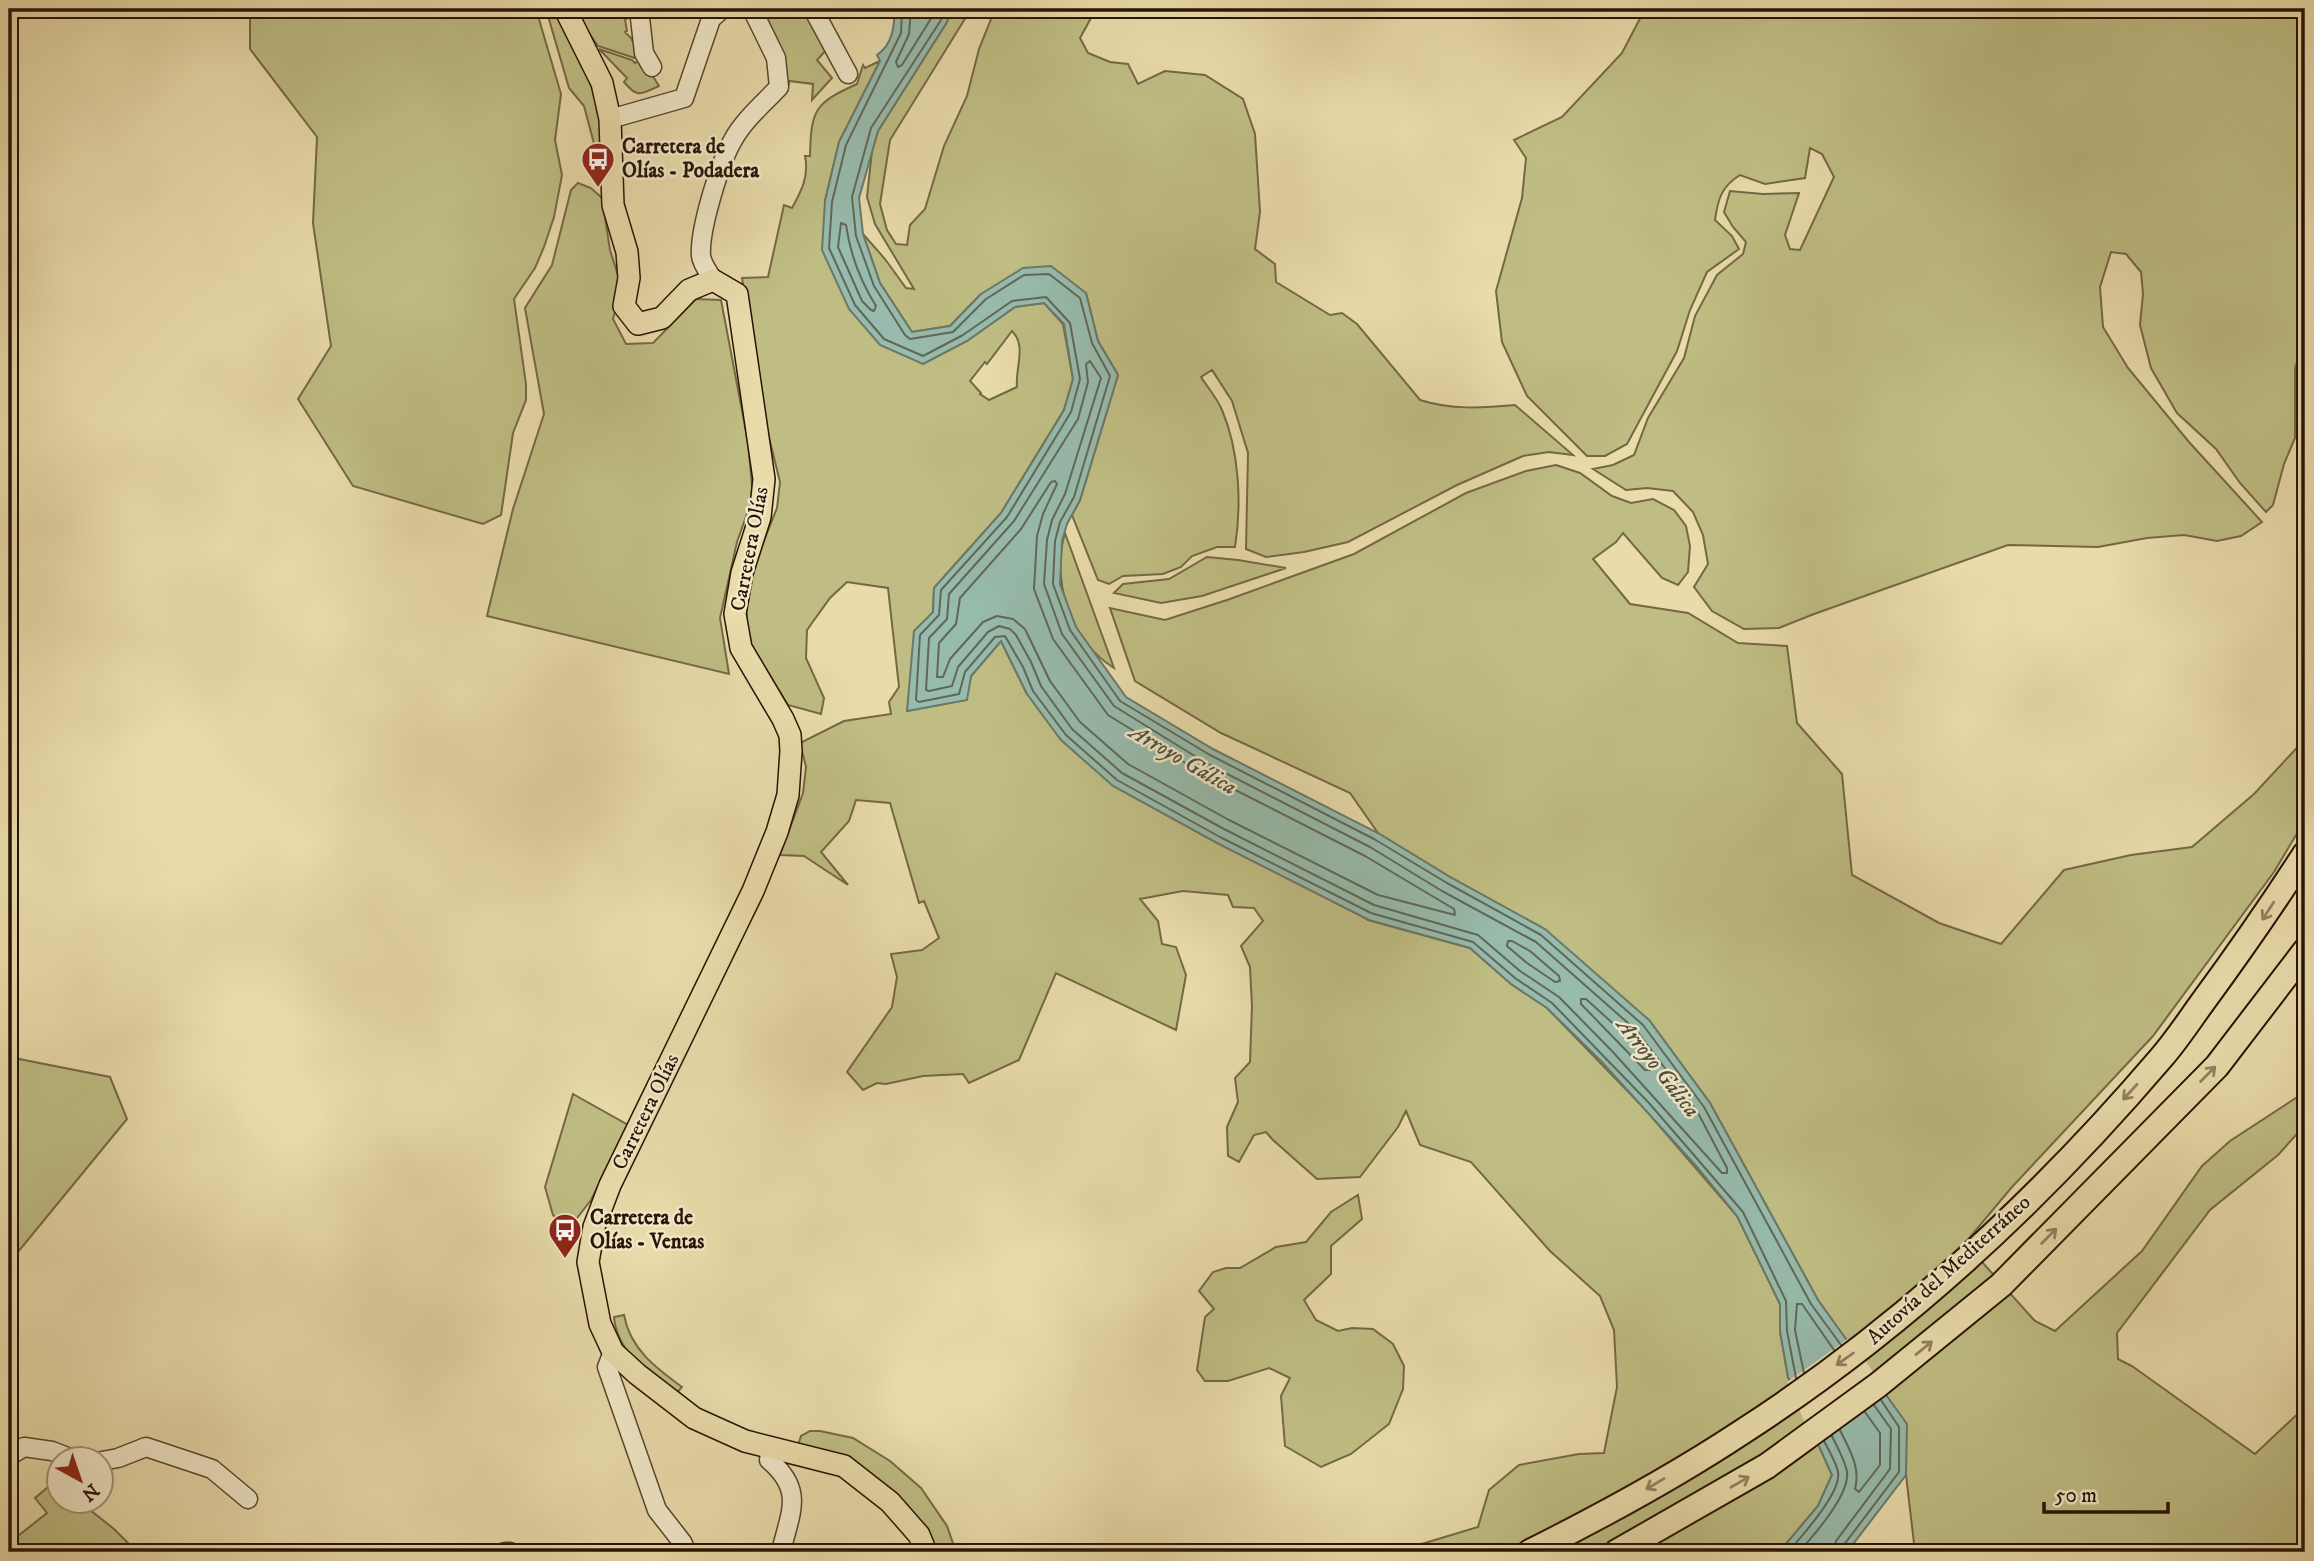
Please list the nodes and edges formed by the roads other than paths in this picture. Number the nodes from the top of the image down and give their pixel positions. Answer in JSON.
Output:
{"nodes":[{"id":1,"x":565,"y":9,"type":"edge"},
{"id":2,"x":639,"y":9,"type":"edge"},
{"id":3,"x":722,"y":9,"type":"edge"},
{"id":4,"x":752,"y":9,"type":"edge"},
{"id":5,"x":813,"y":9,"type":"edge"},
{"id":6,"x":652,"y":66,"type":"dead end"},
{"id":7,"x":848,"y":74,"type":"dead end"},
{"id":8,"x":610,"y":119,"type":"junction"},
{"id":9,"x":713,"y":280,"type":"junction"},
{"id":10,"x":2305,"y":854,"type":"edge"},
{"id":11,"x":2305,"y":951,"type":"edge"},
{"id":12,"x":613,"y":1352,"type":"junction"},
{"id":13,"x":771,"y":1448,"type":"junction"},
{"id":14,"x":46,"y":1450,"type":"edge"},
{"id":15,"x":9,"y":1456,"type":"edge"},
{"id":16,"x":116,"y":1458,"type":"edge"},
{"id":17,"x":248,"y":1499,"type":"dead end"},
{"id":18,"x":687,"y":1552,"type":"edge"},
{"id":19,"x":781,"y":1552,"type":"edge"},
{"id":20,"x":926,"y":1552,"type":"edge"},
{"id":21,"x":1530,"y":1552,"type":"edge"},
{"id":22,"x":1617,"y":1552,"type":"edge"}],
"edges":[{"from":1,"to":8,"type":"main road"},
{"from":2,"to":6,"type":"street"},
{"from":3,"to":8,"type":"street"},
{"from":4,"to":9,"type":"street"},
{"from":5,"to":7,"type":"street"},
{"from":8,"to":9,"type":"main road"},
{"from":9,"to":12,"type":"main road","name":"Carretera Olías"},
{"from":10,"to":21,"type":"highway","name":"Autovía del Mediterráneo","one_way":true},
{"from":22,"to":11,"type":"highway","name":"Autovía del Mediterráneo","one_way":true},
{"from":12,"to":13,"type":"main road"},
{"from":12,"to":18,"type":"street"},
{"from":13,"to":19,"type":"street"},
{"from":13,"to":20,"type":"main road"},
{"from":14,"to":15,"type":"street"},
{"from":16,"to":17,"type":"street"}]}
